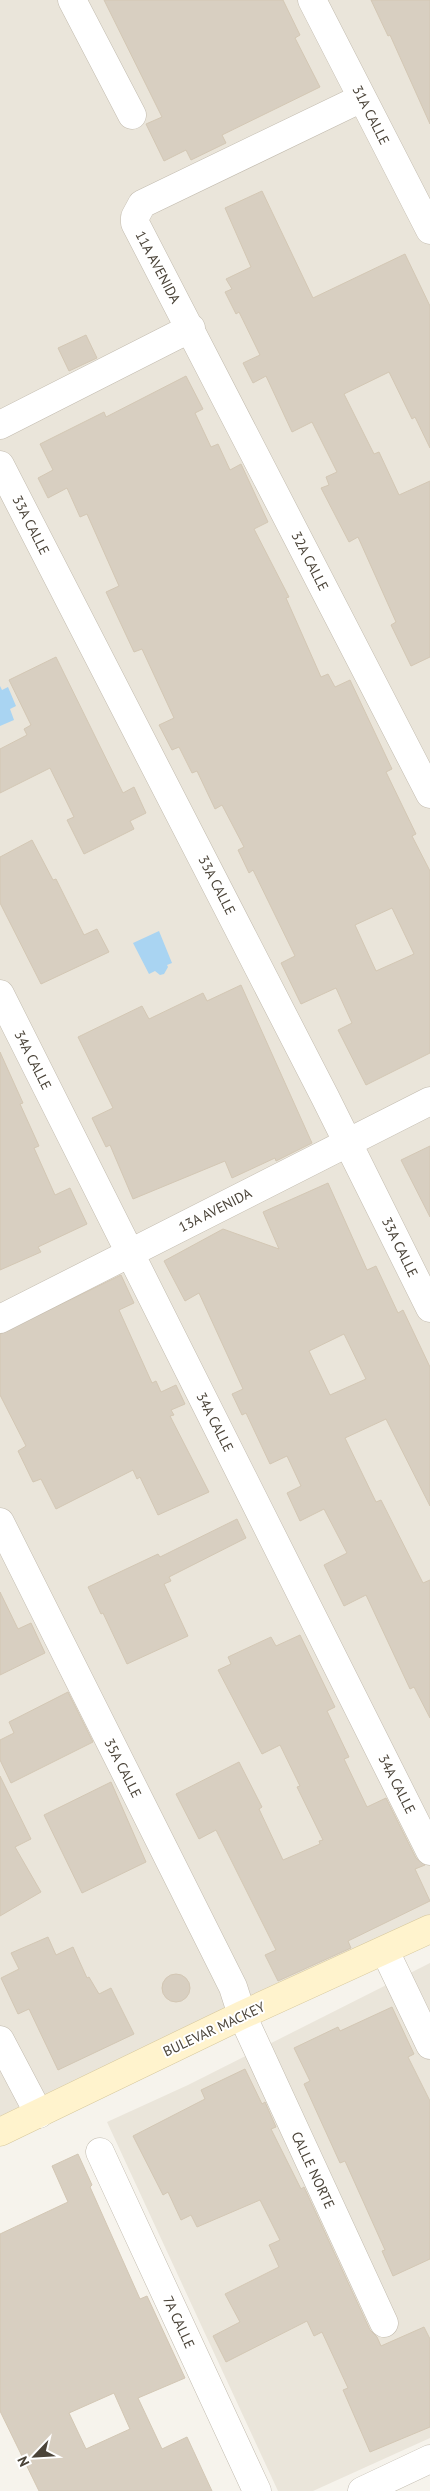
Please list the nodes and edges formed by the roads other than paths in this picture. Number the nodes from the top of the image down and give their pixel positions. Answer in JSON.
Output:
{"nodes":[{"id":1,"x":72,"y":0,"type":"edge"},
{"id":2,"x":312,"y":0,"type":"edge"},
{"id":3,"x":362,"y":98,"type":"junction"},
{"id":4,"x":132,"y":115,"type":"dead end"},
{"id":5,"x":430,"y":230,"type":"edge"},
{"id":6,"x":191,"y":328,"type":"junction"},
{"id":7,"x":0,"y":426,"type":"edge"},
{"id":8,"x":0,"y":465,"type":"edge"},
{"id":9,"x":430,"y":794,"type":"edge"},
{"id":10,"x":0,"y":994,"type":"edge"},
{"id":11,"x":430,"y":1101,"type":"edge"},
{"id":12,"x":349,"y":1142,"type":"junction"},
{"id":13,"x":130,"y":1253,"type":"junction"},
{"id":14,"x":430,"y":1308,"type":"edge"},
{"id":15,"x":0,"y":1319,"type":"edge"},
{"id":16,"x":0,"y":1522,"type":"edge"},
{"id":17,"x":430,"y":1851,"type":"edge"},
{"id":18,"x":430,"y":1929,"type":"edge"},
{"id":19,"x":385,"y":1951,"type":"junction"},
{"id":20,"x":242,"y":2016,"type":"junction"},
{"id":21,"x":0,"y":2040,"type":"edge"},
{"id":22,"x":430,"y":2045,"type":"edge"},
{"id":23,"x":39,"y":2114,"type":"junction"},
{"id":24,"x":0,"y":2132,"type":"edge"},
{"id":25,"x":100,"y":2152,"type":"dead end"},
{"id":26,"x":384,"y":2323,"type":"dead end"},
{"id":27,"x":430,"y":2458,"type":"edge"},
{"id":28,"x":257,"y":2491,"type":"edge"},
{"id":29,"x":362,"y":2491,"type":"edge"}],
"edges":[{"from":1,"to":4,"type":"street"},
{"from":2,"to":3,"type":"street","name":"31A CALLE"},
{"from":3,"to":5,"type":"street","name":"31A CALLE"},
{"from":3,"to":6,"type":"street","name":"11A AVENIDA"},
{"from":6,"to":7,"type":"street"},
{"from":6,"to":9,"type":"street","name":"32A CALLE"},
{"from":8,"to":12,"type":"street","name":"33A CALLE"},
{"from":10,"to":13,"type":"street","name":"34A CALLE"},
{"from":11,"to":12,"type":"street","name":"13A AVENIDA"},
{"from":12,"to":13,"type":"street","name":"13A AVENIDA"},
{"from":12,"to":14,"type":"street","name":"33A CALLE"},
{"from":13,"to":15,"type":"street","name":"13A AVENIDA"},
{"from":13,"to":17,"type":"street","name":"34A CALLE"},
{"from":16,"to":20,"type":"street","name":"35A CALLE"},
{"from":18,"to":19,"type":"main road","name":"BULEVAR MACKEY"},
{"from":19,"to":20,"type":"main road","name":"BULEVAR MACKEY"},
{"from":19,"to":22,"type":"street"},
{"from":20,"to":23,"type":"main road","name":"BULEVAR MACKEY"},
{"from":20,"to":26,"type":"street","name":"CALLE NORTE"},
{"from":21,"to":23,"type":"street"},
{"from":23,"to":24,"type":"main road","name":"BULEVAR MACKEY"},
{"from":25,"to":28,"type":"street","name":"7A CALLE"},
{"from":27,"to":29,"type":"street"}]}
